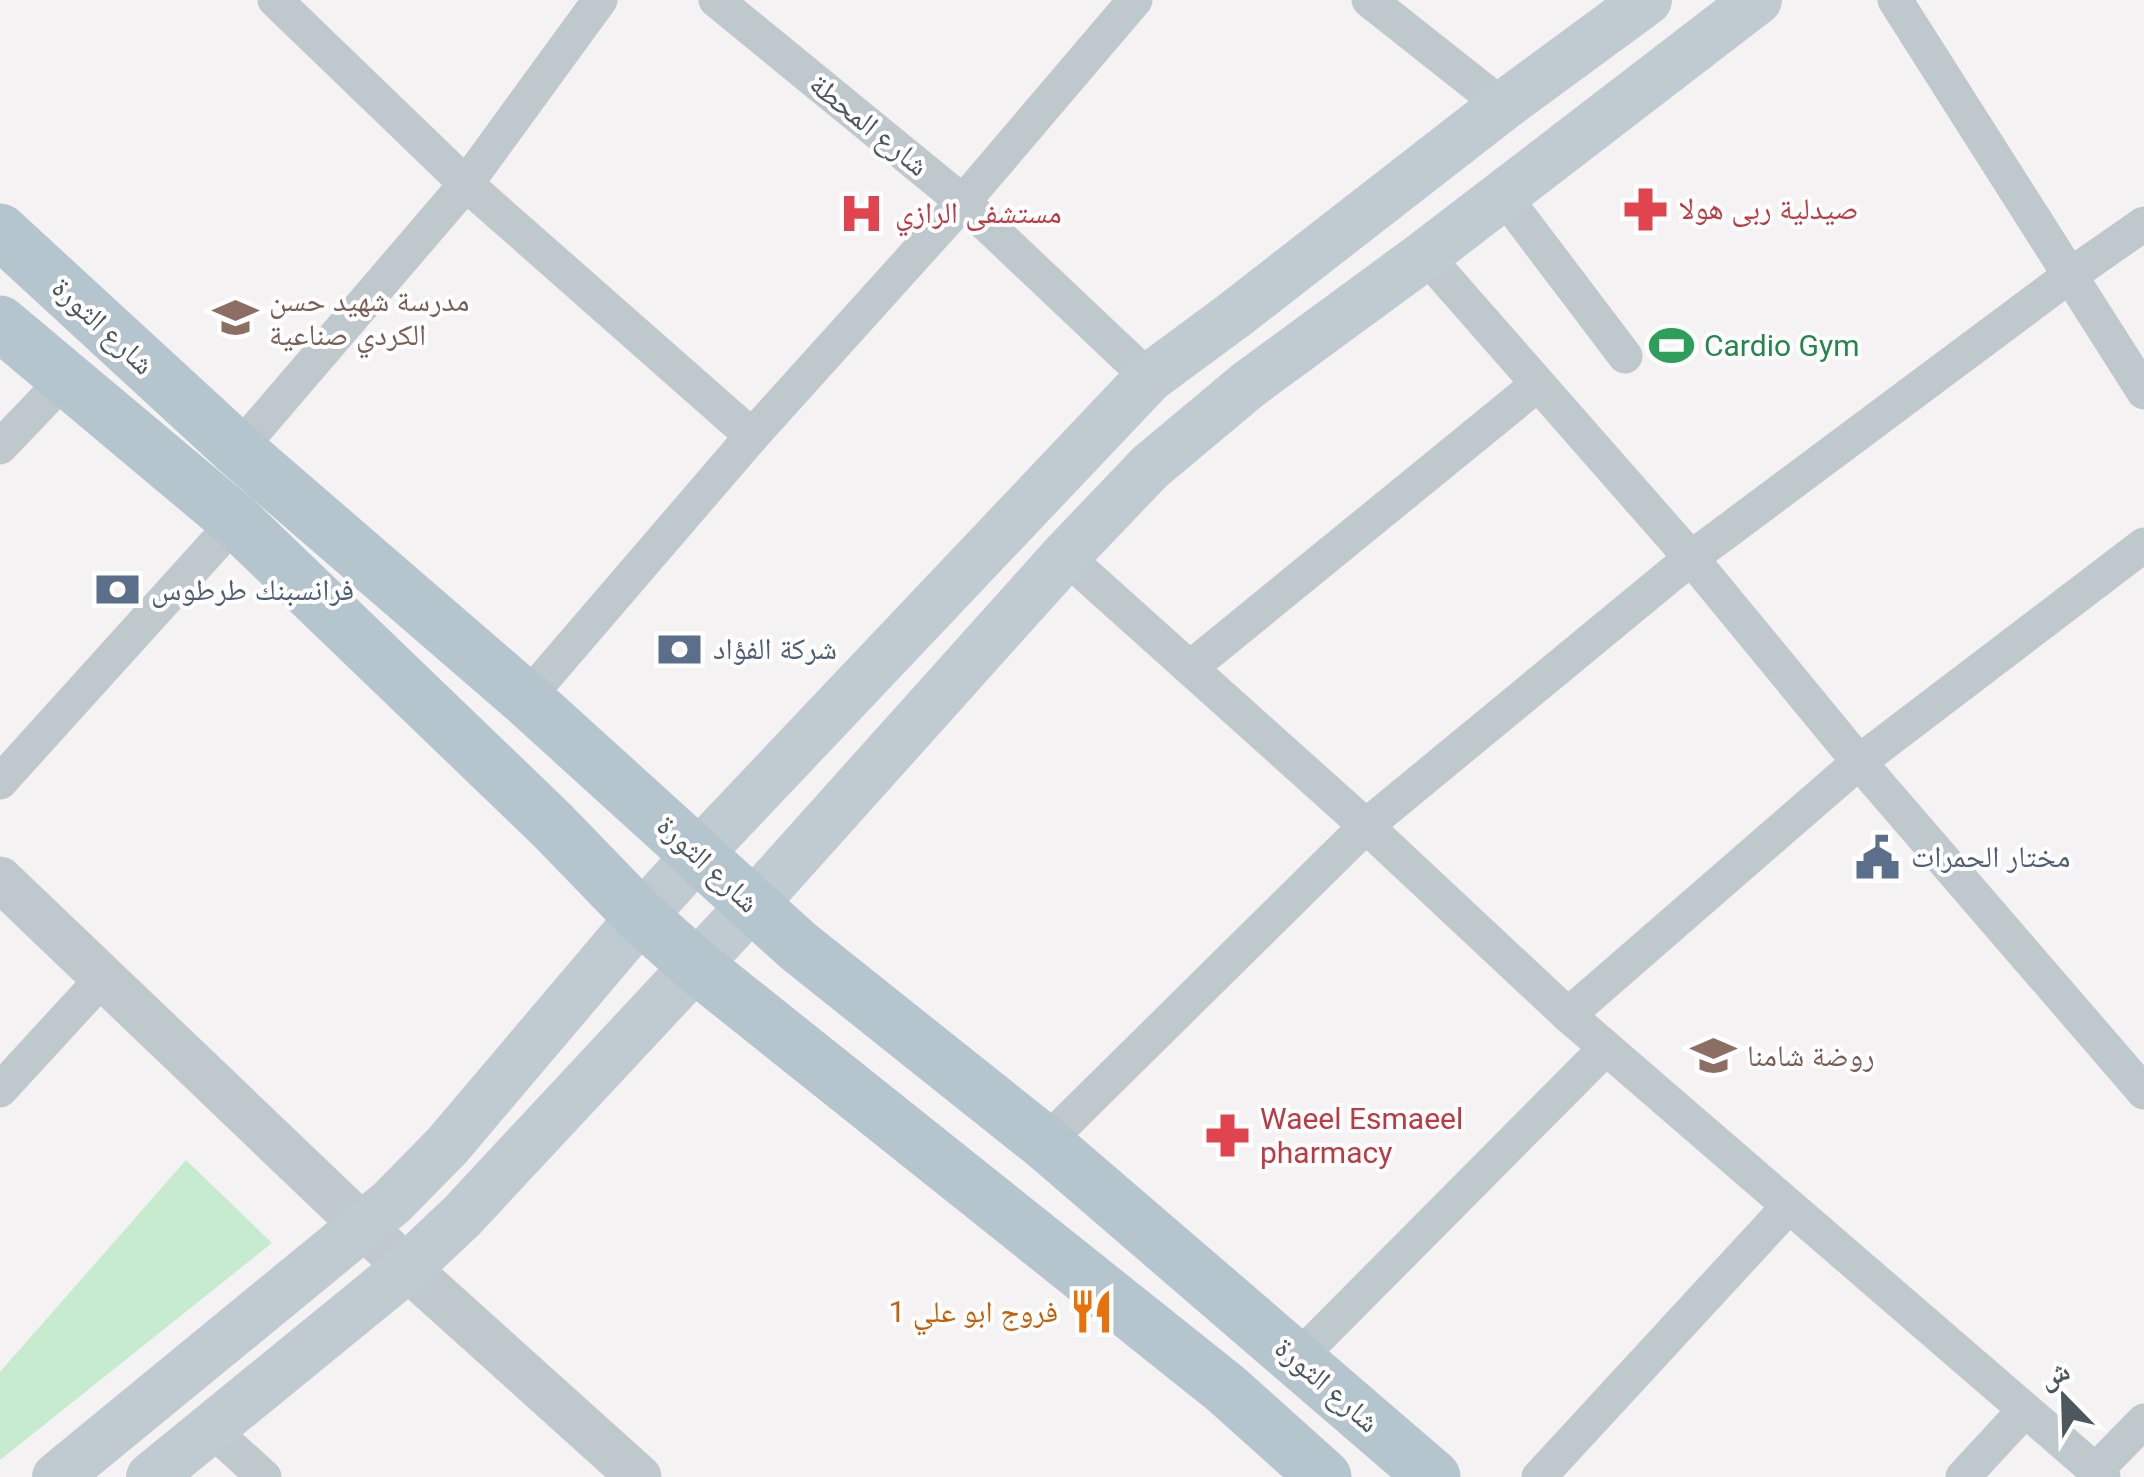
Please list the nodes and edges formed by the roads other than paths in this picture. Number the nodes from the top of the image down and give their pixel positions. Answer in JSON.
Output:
{"nodes":[{"id":1,"x":275,"y":0,"type":"edge"},
{"id":2,"x":600,"y":0,"type":"edge"},
{"id":3,"x":716,"y":0,"type":"edge"},
{"id":4,"x":1135,"y":0,"type":"edge"},
{"id":5,"x":1368,"y":0,"type":"edge"},
{"id":6,"x":1647,"y":0,"type":"edge"},
{"id":7,"x":1757,"y":0,"type":"edge"},
{"id":8,"x":1895,"y":0,"type":"edge"},
{"id":9,"x":1503,"y":106,"type":"junction"},
{"id":10,"x":466,"y":184,"type":"junction"},
{"id":11,"x":1504,"y":195,"type":"junction"},
{"id":12,"x":963,"y":202,"type":"junction"},
{"id":13,"x":2144,"y":224,"type":"edge"},
{"id":14,"x":0,"y":231,"type":"edge"},
{"id":15,"x":1426,"y":255,"type":"junction"},
{"id":16,"x":2069,"y":276,"type":"junction"},
{"id":17,"x":0,"y":323,"type":"edge"},
{"id":18,"x":1625,"y":356,"type":"dead end"},
{"id":19,"x":1149,"y":378,"type":"junction"},
{"id":20,"x":66,"y":379,"type":"junction"},
{"id":21,"x":1538,"y":384,"type":"junction"},
{"id":22,"x":2144,"y":392,"type":"edge"},
{"id":23,"x":752,"y":436,"type":"junction"},
{"id":24,"x":0,"y":447,"type":"edge"},
{"id":25,"x":238,"y":450,"type":"junction"},
{"id":26,"x":236,"y":522,"type":"junction"},
{"id":27,"x":2144,"y":545,"type":"edge"},
{"id":28,"x":1065,"y":556,"type":"junction"},
{"id":29,"x":1690,"y":558,"type":"junction"},
{"id":30,"x":1190,"y":668,"type":"junction"},
{"id":31,"x":526,"y":699,"type":"junction"},
{"id":32,"x":1859,"y":762,"type":"junction"},
{"id":33,"x":0,"y":782,"type":"edge"},
{"id":34,"x":1366,"y":826,"type":"junction"},
{"id":35,"x":698,"y":854,"type":"junction"},
{"id":36,"x":0,"y":879,"type":"edge"},
{"id":37,"x":752,"y":905,"type":"junction"},
{"id":38,"x":641,"y":917,"type":"junction"},
{"id":39,"x":695,"y":966,"type":"junction"},
{"id":40,"x":103,"y":978,"type":"junction"},
{"id":41,"x":1568,"y":1014,"type":"junction"},
{"id":42,"x":1606,"y":1048,"type":"junction"},
{"id":43,"x":0,"y":1090,"type":"edge"},
{"id":44,"x":2144,"y":1092,"type":"edge"},
{"id":45,"x":1046,"y":1143,"type":"junction"},
{"id":46,"x":1790,"y":1206,"type":"junction"},
{"id":47,"x":362,"y":1224,"type":"junction"},
{"id":48,"x":407,"y":1268,"type":"junction"},
{"id":49,"x":1297,"y":1359,"type":"junction"},
{"id":50,"x":2025,"y":1410,"type":"junction"},
{"id":51,"x":2144,"y":1421,"type":"edge"},
{"id":52,"x":211,"y":1429,"type":"junction"},
{"id":53,"x":2099,"y":1474,"type":"edge"},
{"id":54,"x":58,"y":1477,"type":"edge"},
{"id":55,"x":151,"y":1477,"type":"edge"},
{"id":56,"x":264,"y":1477,"type":"edge"},
{"id":57,"x":639,"y":1477,"type":"edge"},
{"id":58,"x":1324,"y":1477,"type":"edge"},
{"id":59,"x":1432,"y":1477,"type":"edge"},
{"id":60,"x":1539,"y":1477,"type":"edge"},
{"id":61,"x":1964,"y":1477,"type":"edge"}],
"edges":[{"from":1,"to":10,"type":"street"},
{"from":2,"to":10,"type":"street"},
{"from":3,"to":12,"type":"street","name":"شارع المحطة"},
{"from":4,"to":12,"type":"street"},
{"from":5,"to":9,"type":"street"},
{"from":6,"to":9,"type":"main road"},
{"from":7,"to":11,"type":"main road"},
{"from":8,"to":16,"type":"street"},
{"from":9,"to":19,"type":"main road"},
{"from":10,"to":23,"type":"street"},
{"from":10,"to":25,"type":"street"},
{"from":11,"to":15,"type":"main road"},
{"from":11,"to":18,"type":"street"},
{"from":12,"to":19,"type":"street","name":"شارع المحطة"},
{"from":12,"to":23,"type":"street"},
{"from":13,"to":16,"type":"street"},
{"from":14,"to":25,"type":"main road","name":"شارع الثورة"},
{"from":15,"to":21,"type":"street"},
{"from":15,"to":28,"type":"main road"},
{"from":16,"to":22,"type":"street"},
{"from":16,"to":29,"type":"street"},
{"from":17,"to":20,"type":"main road","name":"شارع الثورة"},
{"from":19,"to":35,"type":"main road"},
{"from":20,"to":24,"type":"street"},
{"from":20,"to":26,"type":"main road","name":"شارع الثورة"},
{"from":21,"to":29,"type":"street"},
{"from":21,"to":30,"type":"street"},
{"from":23,"to":31,"type":"street"},
{"from":25,"to":31,"type":"main road","name":"شارع الثورة"},
{"from":26,"to":33,"type":"street"},
{"from":26,"to":38,"type":"main road","name":"شارع الثورة"},
{"from":27,"to":32,"type":"street"},
{"from":28,"to":30,"type":"street"},
{"from":28,"to":37,"type":"main road"},
{"from":29,"to":32,"type":"street"},
{"from":29,"to":34,"type":"street"},
{"from":30,"to":34,"type":"street"},
{"from":31,"to":35,"type":"main road","name":"شارع الثورة"},
{"from":32,"to":41,"type":"street"},
{"from":32,"to":44,"type":"street"},
{"from":34,"to":41,"type":"street"},
{"from":34,"to":45,"type":"street"},
{"from":35,"to":37,"type":"main road","name":"شارع الثورة"},
{"from":35,"to":38,"type":"main road"},
{"from":36,"to":40,"type":"street"},
{"from":37,"to":39,"type":"main road"},
{"from":37,"to":45,"type":"main road","name":"شارع الثورة"},
{"from":38,"to":39,"type":"main road","name":"شارع الثورة"},
{"from":38,"to":47,"type":"main road"},
{"from":39,"to":48,"type":"main road"},
{"from":39,"to":58,"type":"main road","name":"شارع الثورة"},
{"from":40,"to":43,"type":"street"},
{"from":40,"to":47,"type":"street"},
{"from":41,"to":42,"type":"street"},
{"from":42,"to":46,"type":"street"},
{"from":42,"to":49,"type":"street"},
{"from":45,"to":49,"type":"main road","name":"شارع الثورة"},
{"from":46,"to":50,"type":"street"},
{"from":46,"to":60,"type":"street"},
{"from":47,"to":48,"type":"street"},
{"from":47,"to":54,"type":"main road"},
{"from":48,"to":52,"type":"main road"},
{"from":48,"to":57,"type":"street"},
{"from":49,"to":59,"type":"main road","name":"شارع الثورة"},
{"from":50,"to":53,"type":"street"},
{"from":50,"to":61,"type":"street"},
{"from":51,"to":53,"type":"street"},
{"from":52,"to":55,"type":"main road"},
{"from":52,"to":56,"type":"street"}]}
